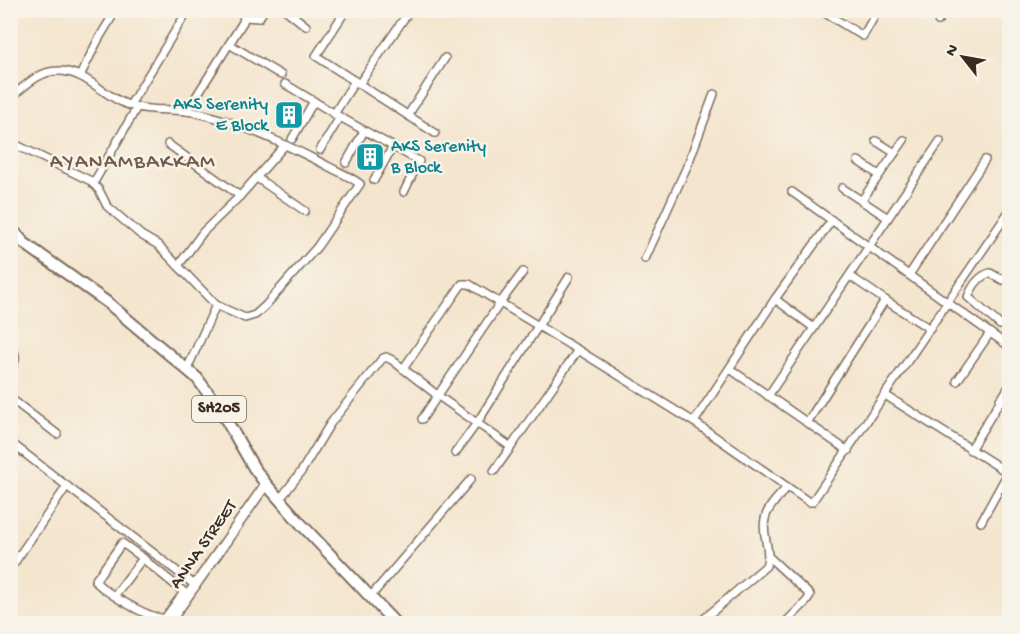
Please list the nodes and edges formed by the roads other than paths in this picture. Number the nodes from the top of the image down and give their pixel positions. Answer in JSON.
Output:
{"nodes":[{"id":1,"x":116,"y":10,"type":"edge"},
{"id":2,"x":188,"y":10,"type":"edge"},
{"id":3,"x":264,"y":10,"type":"edge"},
{"id":4,"x":346,"y":10,"type":"edge"},
{"id":5,"x":410,"y":10,"type":"edge"},
{"id":6,"x":820,"y":10,"type":"edge"},
{"id":7,"x":878,"y":10,"type":"edge"},
{"id":8,"x":945,"y":10,"type":"edge"},
{"id":9,"x":288,"y":11,"type":"edge"},
{"id":10,"x":242,"y":14,"type":"edge"},
{"id":11,"x":938,"y":21,"type":"dead end"},
{"id":12,"x":306,"y":26,"type":"dead end"},
{"id":13,"x":229,"y":44,"type":"junction"},
{"id":14,"x":445,"y":58,"type":"dead end"},
{"id":15,"x":281,"y":75,"type":"dead end"},
{"id":16,"x":80,"y":76,"type":"junction"},
{"id":17,"x":357,"y":82,"type":"junction"},
{"id":18,"x":285,"y":84,"type":"dead end"},
{"id":19,"x":714,"y":94,"type":"dead end"},
{"id":20,"x":10,"y":98,"type":"edge"},
{"id":21,"x":314,"y":101,"type":"junction"},
{"id":22,"x":133,"y":106,"type":"junction"},
{"id":23,"x":187,"y":111,"type":"junction"},
{"id":24,"x":408,"y":115,"type":"junction"},
{"id":25,"x":337,"y":116,"type":"junction"},
{"id":26,"x":363,"y":131,"type":"junction"},
{"id":27,"x":435,"y":133,"type":"dead end"},
{"id":28,"x":292,"y":139,"type":"dead end"},
{"id":29,"x":904,"y":140,"type":"dead end"},
{"id":30,"x":876,"y":141,"type":"dead end"},
{"id":31,"x":940,"y":141,"type":"dead end"},
{"id":32,"x":10,"y":142,"type":"edge"},
{"id":33,"x":168,"y":144,"type":"dead end"},
{"id":34,"x":285,"y":145,"type":"junction"},
{"id":35,"x":392,"y":147,"type":"junction"},
{"id":36,"x":320,"y":150,"type":"dead end"},
{"id":37,"x":895,"y":153,"type":"junction"},
{"id":38,"x":985,"y":160,"type":"dead end"},
{"id":39,"x":858,"y":161,"type":"dead end"},
{"id":40,"x":346,"y":164,"type":"dead end"},
{"id":41,"x":879,"y":176,"type":"junction"},
{"id":42,"x":257,"y":178,"type":"junction"},
{"id":43,"x":374,"y":180,"type":"dead end"},
{"id":44,"x":93,"y":184,"type":"junction"},
{"id":45,"x":842,"y":188,"type":"dead end"},
{"id":46,"x":404,"y":192,"type":"dead end"},
{"id":47,"x":792,"y":192,"type":"dead end"},
{"id":48,"x":240,"y":196,"type":"junction"},
{"id":49,"x":862,"y":200,"type":"junction"},
{"id":50,"x":1010,"y":210,"type":"edge"},
{"id":51,"x":305,"y":211,"type":"dead end"},
{"id":52,"x":888,"y":218,"type":"junction"},
{"id":53,"x":831,"y":220,"type":"junction"},
{"id":54,"x":10,"y":227,"type":"edge"},
{"id":55,"x":869,"y":246,"type":"junction"},
{"id":56,"x":645,"y":259,"type":"dead end"},
{"id":57,"x":178,"y":266,"type":"junction"},
{"id":58,"x":1010,"y":270,"type":"edge"},
{"id":59,"x":523,"y":272,"type":"dead end"},
{"id":60,"x":909,"y":275,"type":"junction"},
{"id":61,"x":849,"y":276,"type":"junction"},
{"id":62,"x":569,"y":277,"type":"dead end"},
{"id":63,"x":958,"y":286,"type":"junction"},
{"id":64,"x":969,"y":294,"type":"junction"},
{"id":65,"x":775,"y":299,"type":"junction"},
{"id":66,"x":885,"y":300,"type":"junction"},
{"id":67,"x":500,"y":303,"type":"junction"},
{"id":68,"x":947,"y":303,"type":"junction"},
{"id":69,"x":216,"y":305,"type":"junction"},
{"id":70,"x":1010,"y":320,"type":"edge"},
{"id":71,"x":538,"y":325,"type":"junction"},
{"id":72,"x":814,"y":328,"type":"junction"},
{"id":73,"x":930,"y":329,"type":"junction"},
{"id":74,"x":990,"y":333,"type":"junction"},
{"id":75,"x":10,"y":345,"type":"edge"},
{"id":76,"x":1010,"y":347,"type":"edge"},
{"id":77,"x":578,"y":350,"type":"junction"},
{"id":78,"x":187,"y":369,"type":"junction"},
{"id":79,"x":403,"y":369,"type":"junction"},
{"id":80,"x":730,"y":369,"type":"junction"},
{"id":81,"x":10,"y":371,"type":"edge"},
{"id":82,"x":957,"y":381,"type":"dead end"},
{"id":83,"x":1010,"y":385,"type":"edge"},
{"id":84,"x":437,"y":395,"type":"junction"},
{"id":85,"x":885,"y":395,"type":"junction"},
{"id":86,"x":768,"y":396,"type":"junction"},
{"id":87,"x":10,"y":398,"type":"edge"},
{"id":88,"x":1000,"y":399,"type":"junction"},
{"id":89,"x":1010,"y":405,"type":"edge"},
{"id":90,"x":422,"y":419,"type":"dead end"},
{"id":91,"x":694,"y":422,"type":"junction"},
{"id":92,"x":477,"y":423,"type":"junction"},
{"id":93,"x":807,"y":423,"type":"junction"},
{"id":94,"x":57,"y":434,"type":"dead end"},
{"id":95,"x":10,"y":442,"type":"edge"},
{"id":96,"x":511,"y":447,"type":"junction"},
{"id":97,"x":970,"y":450,"type":"junction"},
{"id":98,"x":848,"y":451,"type":"junction"},
{"id":99,"x":455,"y":453,"type":"dead end"},
{"id":100,"x":494,"y":471,"type":"dead end"},
{"id":101,"x":1009,"y":474,"type":"edge"},
{"id":102,"x":471,"y":479,"type":"dead end"},
{"id":103,"x":266,"y":484,"type":"junction"},
{"id":104,"x":67,"y":486,"type":"junction"},
{"id":105,"x":787,"y":487,"type":"junction"},
{"id":106,"x":280,"y":499,"type":"junction"},
{"id":107,"x":981,"y":522,"type":"dead end"},
{"id":108,"x":153,"y":554,"type":"junction"},
{"id":109,"x":769,"y":557,"type":"junction"},
{"id":110,"x":145,"y":560,"type":"junction"},
{"id":111,"x":10,"y":569,"type":"edge"},
{"id":112,"x":196,"y":586,"type":"junction"},
{"id":113,"x":115,"y":595,"type":"junction"},
{"id":114,"x":370,"y":596,"type":"junction"},
{"id":115,"x":168,"y":624,"type":"edge"},
{"id":116,"x":396,"y":624,"type":"edge"},
{"id":117,"x":698,"y":624,"type":"edge"},
{"id":118,"x":784,"y":624,"type":"edge"}],
"edges":[{"from":1,"to":16,"type":"street"},
{"from":2,"to":22,"type":"street"},
{"from":3,"to":10,"type":"street"},
{"from":4,"to":17,"type":"street"},
{"from":5,"to":17,"type":"street"},
{"from":6,"to":7,"type":"street"},
{"from":8,"to":11,"type":"street"},
{"from":9,"to":12,"type":"street"},
{"from":10,"to":13,"type":"street"},
{"from":13,"to":15,"type":"street"},
{"from":13,"to":23,"type":"street"},
{"from":14,"to":24,"type":"street"},
{"from":16,"to":20,"type":"street"},
{"from":16,"to":22,"type":"street"},
{"from":17,"to":24,"type":"street"},
{"from":17,"to":25,"type":"street"},
{"from":18,"to":21,"type":"street"},
{"from":19,"to":56,"type":"street"},
{"from":21,"to":25,"type":"street"},
{"from":21,"to":28,"type":"street"},
{"from":22,"to":23,"type":"street"},
{"from":22,"to":44,"type":"street"},
{"from":23,"to":34,"type":"street"},
{"from":24,"to":27,"type":"street"},
{"from":25,"to":26,"type":"street"},
{"from":25,"to":36,"type":"street"},
{"from":26,"to":35,"type":"street"},
{"from":26,"to":40,"type":"street"},
{"from":29,"to":37,"type":"street"},
{"from":30,"to":37,"type":"street"},
{"from":31,"to":52,"type":"street"},
{"from":32,"to":44,"type":"street"},
{"from":33,"to":48,"type":"street"},
{"from":34,"to":42,"type":"street"},
{"from":34,"to":69,"type":"street"},
{"from":35,"to":43,"type":"street"},
{"from":35,"to":46,"type":"street"},
{"from":37,"to":41,"type":"street"},
{"from":38,"to":60,"type":"street"},
{"from":39,"to":41,"type":"street"},
{"from":41,"to":49,"type":"street"},
{"from":42,"to":48,"type":"street"},
{"from":42,"to":51,"type":"street"},
{"from":44,"to":57,"type":"street"},
{"from":45,"to":49,"type":"street"},
{"from":47,"to":53,"type":"street"},
{"from":48,"to":57,"type":"street"},
{"from":49,"to":52,"type":"street"},
{"from":50,"to":63,"type":"street"},
{"from":52,"to":55,"type":"street"},
{"from":53,"to":55,"type":"street"},
{"from":53,"to":65,"type":"street"},
{"from":54,"to":78,"type":"main road","number":"SH205"},
{"from":55,"to":60,"type":"street"},
{"from":55,"to":61,"type":"street"},
{"from":57,"to":69,"type":"street"},
{"from":58,"to":64,"type":"street"},
{"from":59,"to":67,"type":"street"},
{"from":60,"to":68,"type":"street"},
{"from":61,"to":66,"type":"street"},
{"from":61,"to":72,"type":"street"},
{"from":62,"to":71,"type":"street"},
{"from":63,"to":64,"type":"street"},
{"from":63,"to":68,"type":"street"},
{"from":64,"to":70,"type":"street"},
{"from":65,"to":72,"type":"street"},
{"from":65,"to":80,"type":"street"},
{"from":66,"to":73,"type":"street"},
{"from":66,"to":93,"type":"street"},
{"from":67,"to":71,"type":"street"},
{"from":67,"to":79,"type":"street"},
{"from":67,"to":84,"type":"street"},
{"from":68,"to":73,"type":"street"},
{"from":68,"to":74,"type":"street"},
{"from":69,"to":78,"type":"street"},
{"from":71,"to":77,"type":"street"},
{"from":71,"to":92,"type":"street"},
{"from":72,"to":86,"type":"street"},
{"from":73,"to":85,"type":"street"},
{"from":74,"to":76,"type":"street"},
{"from":74,"to":82,"type":"street"},
{"from":75,"to":81,"type":"street"},
{"from":77,"to":91,"type":"street"},
{"from":77,"to":96,"type":"street"},
{"from":78,"to":103,"type":"main road","number":"SH205"},
{"from":79,"to":84,"type":"street"},
{"from":79,"to":106,"type":"street"},
{"from":80,"to":86,"type":"street"},
{"from":80,"to":91,"type":"street"},
{"from":83,"to":88,"type":"street"},
{"from":84,"to":90,"type":"street"},
{"from":84,"to":92,"type":"street"},
{"from":85,"to":97,"type":"street"},
{"from":85,"to":98,"type":"street"},
{"from":86,"to":93,"type":"street"},
{"from":87,"to":94,"type":"street"},
{"from":88,"to":89,"type":"street"},
{"from":88,"to":97,"type":"street"},
{"from":91,"to":105,"type":"street"},
{"from":92,"to":96,"type":"street"},
{"from":92,"to":99,"type":"street"},
{"from":93,"to":98,"type":"street"},
{"from":95,"to":104,"type":"street"},
{"from":96,"to":100,"type":"street"},
{"from":97,"to":101,"type":"street"},
{"from":98,"to":105,"type":"street"},
{"from":101,"to":107,"type":"street"},
{"from":102,"to":114,"type":"street"},
{"from":103,"to":106,"type":"main road","number":"SH205"},
{"from":103,"to":112,"type":"street","name":"ANNA STREET"},
{"from":104,"to":108,"type":"street"},
{"from":104,"to":111,"type":"street"},
{"from":105,"to":109,"type":"street"},
{"from":106,"to":114,"type":"main road","number":"SH205"},
{"from":108,"to":110,"type":"street"},
{"from":108,"to":112,"type":"street"},
{"from":109,"to":117,"type":"street"},
{"from":109,"to":118,"type":"street"},
{"from":110,"to":113,"type":"street"},
{"from":110,"to":113,"type":"street"},
{"from":110,"to":113,"type":"street"},
{"from":112,"to":115,"type":"street","name":"ANNA STREET"},
{"from":114,"to":116,"type":"main road","number":"SH205"}]}
